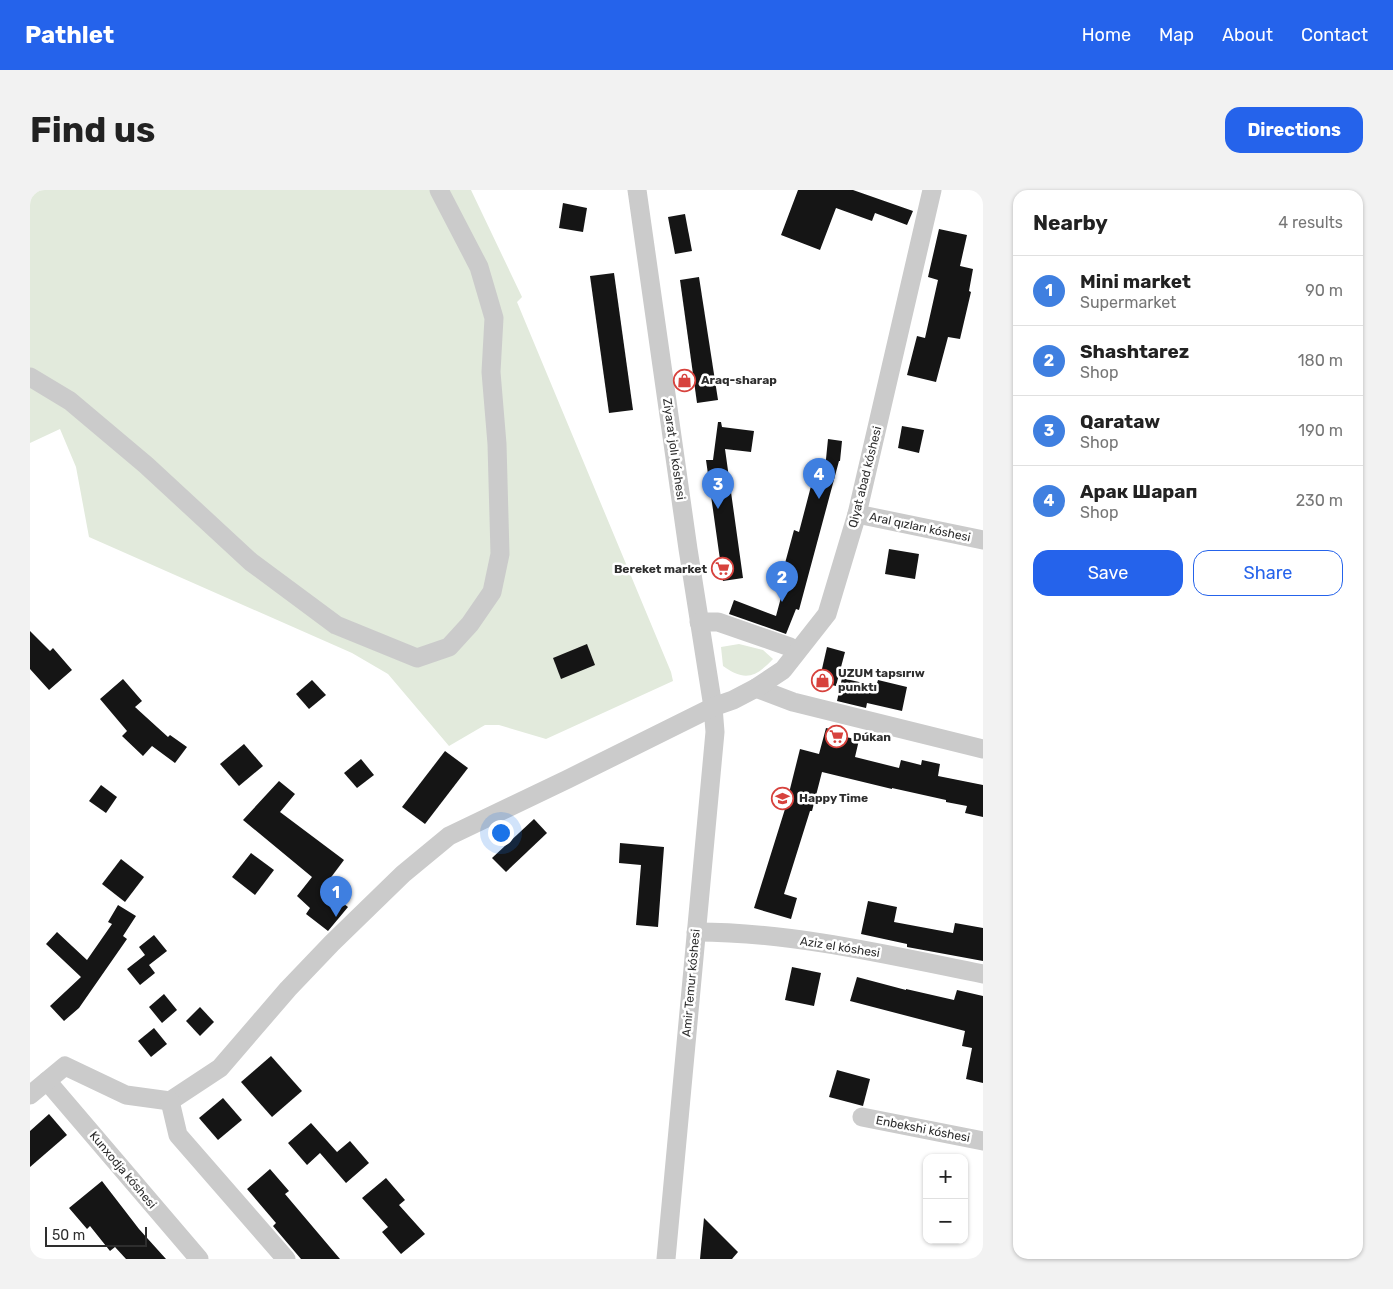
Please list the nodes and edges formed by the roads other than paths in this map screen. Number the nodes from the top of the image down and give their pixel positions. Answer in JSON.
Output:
{"nodes":[{"id":1,"x":439,"y":190,"type":"edge"},
{"id":2,"x":637,"y":190,"type":"edge"},
{"id":3,"x":932,"y":190,"type":"edge"},
{"id":4,"x":30,"y":377,"type":"edge"},
{"id":5,"x":858,"y":514,"type":"junction"},
{"id":6,"x":983,"y":540,"type":"edge"},
{"id":7,"x":699,"y":622,"type":"junction"},
{"id":8,"x":790,"y":647,"type":"dead end"},
{"id":9,"x":756,"y":688,"type":"junction"},
{"id":10,"x":712,"y":707,"type":"junction"},
{"id":11,"x":983,"y":749,"type":"edge"},
{"id":12,"x":696,"y":932,"type":"junction"},
{"id":13,"x":983,"y":974,"type":"edge"},
{"id":14,"x":47,"y":1081,"type":"junction"},
{"id":15,"x":30,"y":1095,"type":"edge"},
{"id":16,"x":170,"y":1101,"type":"junction"},
{"id":17,"x":862,"y":1117,"type":"dead end"},
{"id":18,"x":983,"y":1141,"type":"edge"},
{"id":19,"x":199,"y":1259,"type":"edge"},
{"id":20,"x":286,"y":1259,"type":"edge"},
{"id":21,"x":666,"y":1259,"type":"edge"}],
"edges":[{"from":1,"to":4,"type":"street"},
{"from":2,"to":7,"type":"street","name":"Ziyarat jolı kóshesi"},
{"from":3,"to":5,"type":"street","name":"Qiyat abad kóshesi"},
{"from":5,"to":6,"type":"street","name":"Aral qızları kóshesi"},
{"from":5,"to":9,"type":"street","name":"Qiyat abad kóshesi"},
{"from":7,"to":8,"type":"street"},
{"from":7,"to":10,"type":"street","name":"Ziyarat jolı kóshesi"},
{"from":9,"to":10,"type":"street","name":"Qiyat abad kóshesi"},
{"from":9,"to":11,"type":"street"},
{"from":10,"to":12,"type":"street","name":"Amir Temur kóshesi"},
{"from":10,"to":16,"type":"street","name":"Qiyat abad kóshesi"},
{"from":12,"to":13,"type":"street","name":"Aziz el kóshesi"},
{"from":12,"to":21,"type":"street","name":"Amir Temur kóshesi"},
{"from":14,"to":15,"type":"street"},
{"from":14,"to":16,"type":"street"},
{"from":14,"to":19,"type":"street","name":"Kunxodja kóshesi"},
{"from":16,"to":20,"type":"street"},
{"from":17,"to":18,"type":"street","name":"Enbekshi kóshesi"}]}
